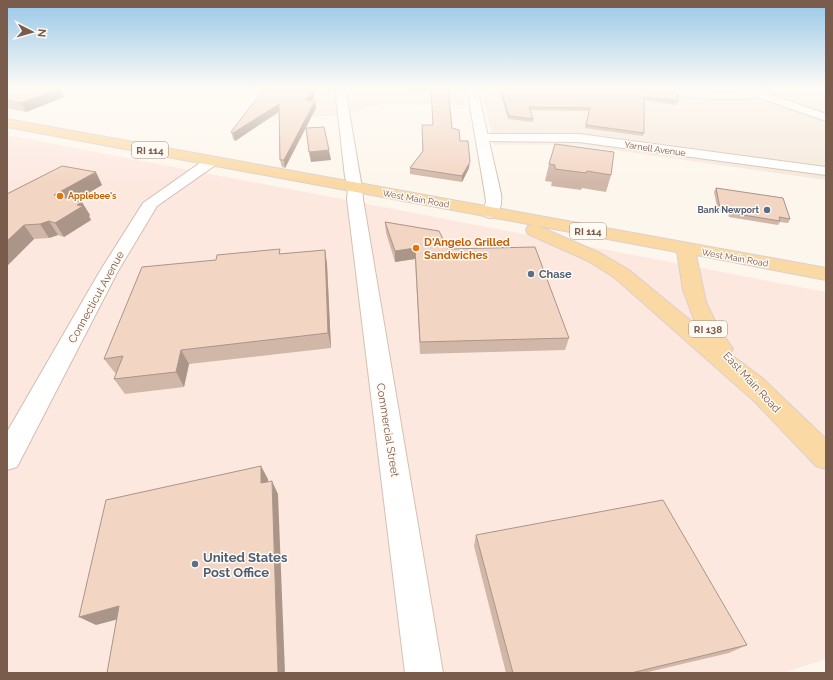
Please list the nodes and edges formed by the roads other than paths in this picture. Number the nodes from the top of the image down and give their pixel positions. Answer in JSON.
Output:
{"nodes":[{"id":1,"x":344,"y":120,"type":"edge"},
{"id":2,"x":478,"y":120,"type":"edge"},
{"id":3,"x":7,"y":123,"type":"edge"},
{"id":4,"x":482,"y":138,"type":"junction"},
{"id":5,"x":212,"y":161,"type":"junction"},
{"id":6,"x":826,"y":171,"type":"edge"},
{"id":7,"x":355,"y":188,"type":"junction"},
{"id":8,"x":490,"y":213,"type":"junction"},
{"id":9,"x":686,"y":249,"type":"junction"},
{"id":10,"x":826,"y":274,"type":"edge"},
{"id":11,"x":762,"y":394,"type":"junction"},
{"id":12,"x":826,"y":457,"type":"edge"},
{"id":13,"x":7,"y":458,"type":"edge"},
{"id":14,"x":424,"y":673,"type":"edge"}],
"edges":[{"from":1,"to":7,"type":"street","name":"Commercial Street"},
{"from":2,"to":4,"type":"street"},
{"from":3,"to":5,"type":"main road","name":"West Main Road","number":"RI 114"},
{"from":4,"to":6,"type":"street","name":"Yarnell Avenue"},
{"from":4,"to":8,"type":"street"},
{"from":5,"to":7,"type":"main road","name":"West Main Road","number":"RI 114"},
{"from":5,"to":13,"type":"street","name":"Connecticut Avenue"},
{"from":7,"to":8,"type":"main road","name":"West Main Road","number":"RI 114"},
{"from":7,"to":14,"type":"street","name":"Commercial Street"},
{"from":8,"to":9,"type":"main road","name":"West Main Road","number":"RI 114"},
{"from":8,"to":11,"type":"main road"},
{"from":9,"to":10,"type":"main road","name":"West Main Road","number":"RI 114"},
{"from":9,"to":11,"type":"main road","name":"East Main Road","number":"RI 138"},
{"from":11,"to":12,"type":"main road","name":"East Main Road","number":"RI 138"}]}
